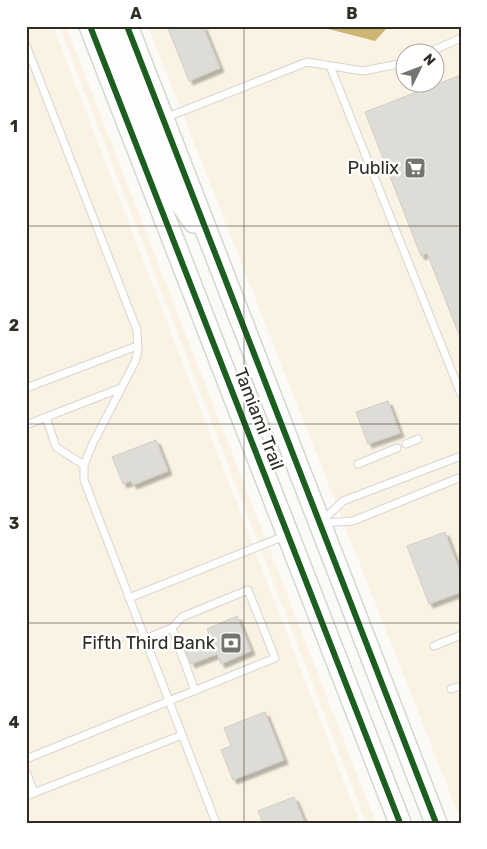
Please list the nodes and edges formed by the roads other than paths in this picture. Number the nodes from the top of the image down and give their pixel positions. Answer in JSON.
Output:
{"nodes":[{"id":1,"x":90,"y":26,"type":"edge"},
{"id":2,"x":110,"y":26,"type":"edge"},
{"id":3,"x":127,"y":26,"type":"edge"},
{"id":4,"x":461,"y":38,"type":"edge"},
{"id":5,"x":26,"y":45,"type":"edge"},
{"id":6,"x":444,"y":46,"type":"edge"},
{"id":7,"x":394,"y":65,"type":"edge"},
{"id":8,"x":330,"y":66,"type":"junction"},
{"id":9,"x":163,"y":119,"type":"junction"},
{"id":10,"x":218,"y":260,"type":"junction"},
{"id":11,"x":137,"y":346,"type":"junction"},
{"id":12,"x":26,"y":388,"type":"edge"},
{"id":13,"x":121,"y":388,"type":"junction"},
{"id":14,"x":461,"y":394,"type":"edge"},
{"id":15,"x":46,"y":417,"type":"junction"},
{"id":16,"x":26,"y":425,"type":"edge"},
{"id":17,"x":418,"y":439,"type":"dead end"},
{"id":18,"x":406,"y":444,"type":"dead end"},
{"id":19,"x":396,"y":448,"type":"dead end"},
{"id":20,"x":461,"y":456,"type":"edge"},
{"id":21,"x":358,"y":464,"type":"dead end"},
{"id":22,"x":84,"y":465,"type":"junction"},
{"id":23,"x":461,"y":478,"type":"edge"},
{"id":24,"x":320,"y":523,"type":"junction"},
{"id":25,"x":288,"y":535,"type":"junction"},
{"id":26,"x":129,"y":598,"type":"junction"},
{"id":27,"x":172,"y":628,"type":"junction"},
{"id":28,"x":461,"y":635,"type":"edge"},
{"id":29,"x":145,"y":639,"type":"junction"},
{"id":30,"x":434,"y":646,"type":"dead end"},
{"id":31,"x":461,"y":686,"type":"edge"},
{"id":32,"x":451,"y":689,"type":"dead end"},
{"id":33,"x":195,"y":691,"type":"junction"},
{"id":34,"x":169,"y":701,"type":"junction"},
{"id":35,"x":182,"y":735,"type":"junction"},
{"id":36,"x":26,"y":759,"type":"edge"},
{"id":37,"x":26,"y":772,"type":"edge"},
{"id":38,"x":34,"y":792,"type":"junction"},
{"id":39,"x":26,"y":796,"type":"edge"},
{"id":40,"x":399,"y":820,"type":"edge"},
{"id":41,"x":216,"y":823,"type":"edge"},
{"id":42,"x":436,"y":823,"type":"edge"}],
"edges":[{"from":1,"to":25,"type":"main road","name":"Tamiami Trail"},
{"from":2,"to":10,"type":"main road"},
{"from":3,"to":9,"type":"main road","name":"Tamiami Trail"},
{"from":4,"to":6,"type":"lane"},
{"from":5,"to":11,"type":"lane"},
{"from":7,"to":8,"type":"lane"},
{"from":8,"to":9,"type":"lane"},
{"from":8,"to":14,"type":"lane"},
{"from":9,"to":10,"type":"main road","name":"Tamiami Trail"},
{"from":10,"to":24,"type":"main road","name":"Tamiami Trail"},
{"from":11,"to":12,"type":"lane"},
{"from":11,"to":13,"type":"lane"},
{"from":13,"to":15,"type":"lane"},
{"from":13,"to":22,"type":"lane"},
{"from":15,"to":16,"type":"lane"},
{"from":15,"to":22,"type":"lane"},
{"from":17,"to":18,"type":"lane"},
{"from":19,"to":21,"type":"lane"},
{"from":20,"to":24,"type":"lane"},
{"from":22,"to":26,"type":"lane"},
{"from":23,"to":24,"type":"lane"},
{"from":24,"to":25,"type":"main road"},
{"from":24,"to":42,"type":"main road","name":"Tamiami Trail"},
{"from":25,"to":26,"type":"lane"},
{"from":25,"to":40,"type":"main road","name":"Tamiami Trail"},
{"from":26,"to":29,"type":"lane"},
{"from":27,"to":29,"type":"lane"},
{"from":27,"to":33,"type":"lane"},
{"from":27,"to":33,"type":"lane"},
{"from":28,"to":30,"type":"lane"},
{"from":29,"to":34,"type":"lane"},
{"from":31,"to":32,"type":"lane"},
{"from":33,"to":34,"type":"lane"},
{"from":34,"to":35,"type":"lane"},
{"from":34,"to":36,"type":"lane"},
{"from":35,"to":38,"type":"lane"},
{"from":35,"to":41,"type":"lane"},
{"from":37,"to":38,"type":"lane"},
{"from":38,"to":39,"type":"lane"}]}
